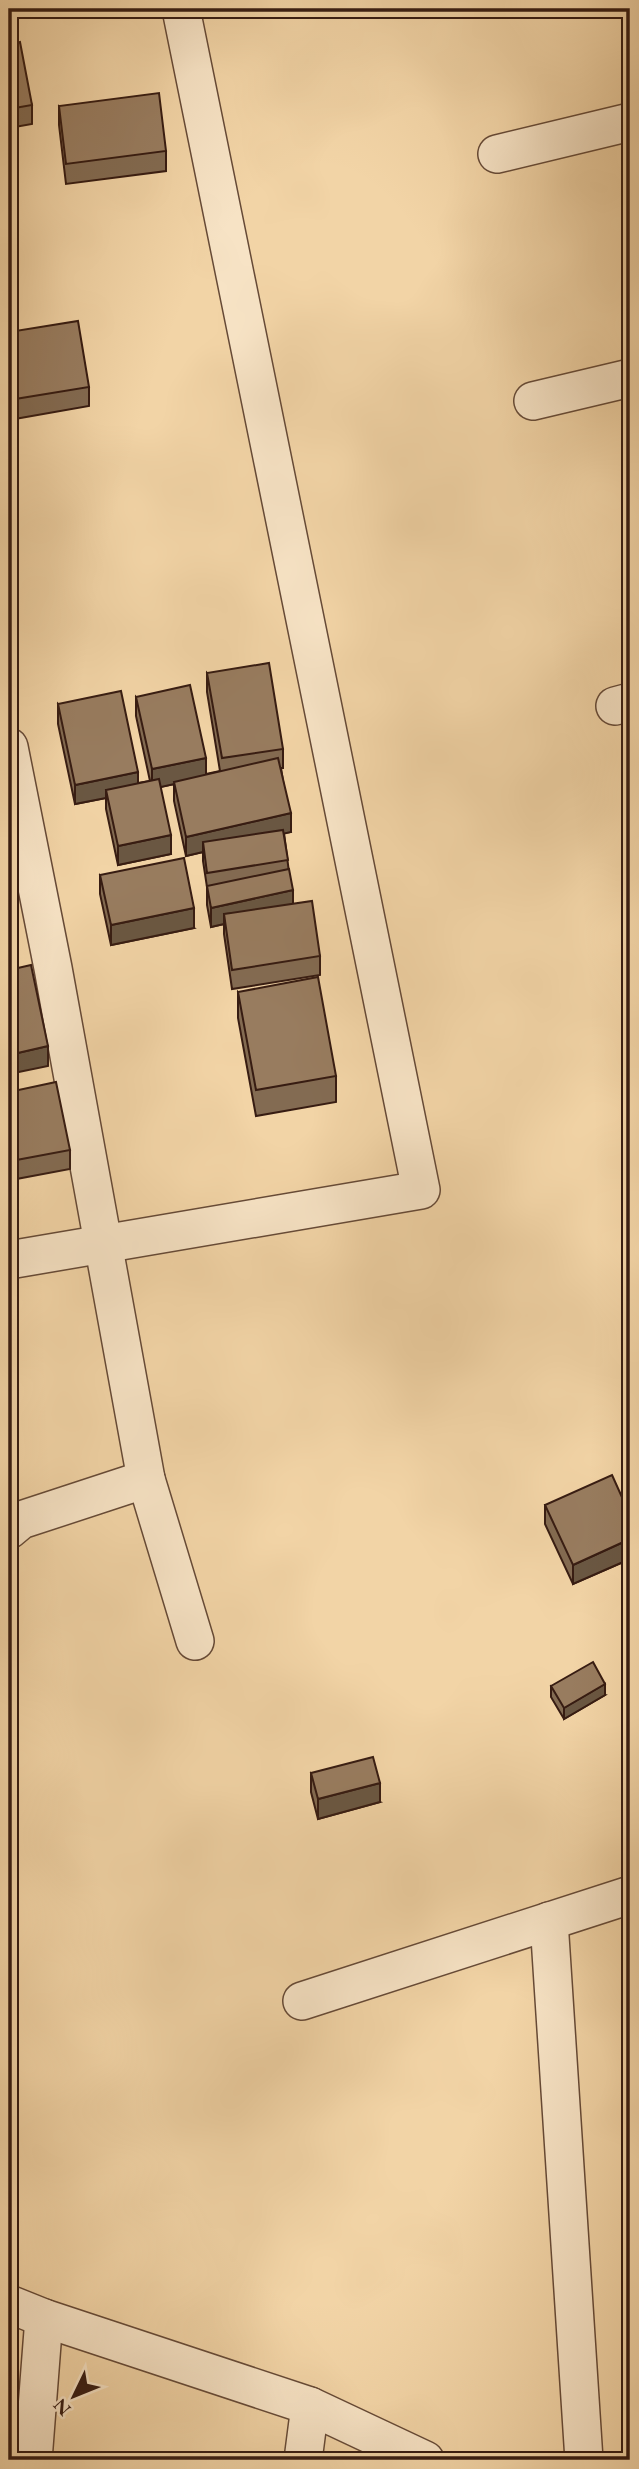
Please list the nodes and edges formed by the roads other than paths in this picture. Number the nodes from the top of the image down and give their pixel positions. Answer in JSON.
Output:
{"nodes":[{"id":1,"x":181,"y":9,"type":"edge"},
{"id":2,"x":630,"y":122,"type":"edge"},
{"id":3,"x":497,"y":154,"type":"dead end"},
{"id":4,"x":630,"y":378,"type":"edge"},
{"id":5,"x":533,"y":401,"type":"dead end"},
{"id":6,"x":9,"y":747,"type":"edge"},
{"id":7,"x":102,"y":1244,"type":"junction"},
{"id":8,"x":9,"y":1261,"type":"edge"},
{"id":9,"x":146,"y":1479,"type":"junction"},
{"id":10,"x":9,"y":1530,"type":"edge"},
{"id":11,"x":195,"y":1641,"type":"dead end"},
{"id":12,"x":630,"y":1895,"type":"edge"},
{"id":13,"x":550,"y":1921,"type":"junction"},
{"id":14,"x":302,"y":2001,"type":"dead end"},
{"id":15,"x":9,"y":2304,"type":"edge"},
{"id":16,"x":44,"y":2318,"type":"junction"},
{"id":17,"x":310,"y":2406,"type":"junction"},
{"id":18,"x":33,"y":2460,"type":"edge"},
{"id":19,"x":303,"y":2460,"type":"edge"},
{"id":20,"x":425,"y":2460,"type":"edge"},
{"id":21,"x":583,"y":2460,"type":"edge"}],
"edges":[{"from":1,"to":7,"type":"street"},
{"from":2,"to":3,"type":"street"},
{"from":4,"to":5,"type":"street"},
{"from":6,"to":7,"type":"street"},
{"from":7,"to":8,"type":"street"},
{"from":7,"to":9,"type":"street"},
{"from":9,"to":10,"type":"street"},
{"from":9,"to":11,"type":"street"},
{"from":12,"to":13,"type":"street"},
{"from":13,"to":14,"type":"street"},
{"from":13,"to":21,"type":"street"},
{"from":15,"to":16,"type":"street"},
{"from":16,"to":17,"type":"street"},
{"from":16,"to":18,"type":"street"},
{"from":17,"to":19,"type":"street"},
{"from":17,"to":20,"type":"street"}]}
